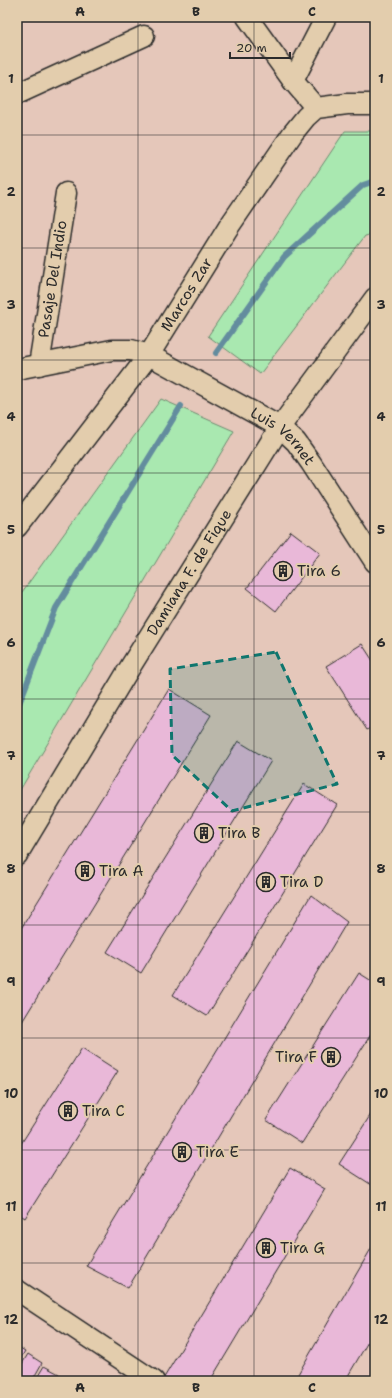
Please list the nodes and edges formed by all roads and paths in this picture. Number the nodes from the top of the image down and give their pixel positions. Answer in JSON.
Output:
{"nodes":[{"id":1,"x":246,"y":17,"type":"edge"},
{"id":2,"x":326,"y":17,"type":"edge"},
{"id":3,"x":144,"y":36,"type":"dead end"},
{"id":4,"x":293,"y":81,"type":"junction"},
{"id":5,"x":17,"y":94,"type":"edge"},
{"id":6,"x":375,"y":104,"type":"edge"},
{"id":7,"x":316,"y":108,"type":"junction"},
{"id":8,"x":66,"y":193,"type":"dead end"},
{"id":9,"x":375,"y":298,"type":"edge"},
{"id":10,"x":149,"y":355,"type":"junction"},
{"id":11,"x":39,"y":364,"type":"junction"},
{"id":12,"x":17,"y":369,"type":"edge"},
{"id":13,"x":280,"y":427,"type":"junction"},
{"id":14,"x":17,"y":527,"type":"edge"},
{"id":15,"x":375,"y":562,"type":"edge"},
{"id":16,"x":17,"y":855,"type":"edge"},
{"id":17,"x":17,"y":1290,"type":"edge"},
{"id":18,"x":154,"y":1381,"type":"edge"}],
"edges":[{"from":1,"to":4,"type":"street"},
{"from":2,"to":4,"type":"street"},
{"from":3,"to":5,"type":"street"},
{"from":4,"to":7,"type":"street"},
{"from":6,"to":7,"type":"street"},
{"from":7,"to":10,"type":"street","name":"Marcos Zar"},
{"from":8,"to":11,"type":"street","name":"Pasaje Del Indio"},
{"from":9,"to":13,"type":"street","name":"Damiana F. de Fique"},
{"from":10,"to":11,"type":"street","name":"Luis Vernet"},
{"from":10,"to":13,"type":"street","name":"Luis Vernet"},
{"from":10,"to":14,"type":"street","name":"Marcos Zar"},
{"from":11,"to":12,"type":"street","name":"Luis Vernet"},
{"from":13,"to":15,"type":"street","name":"Luis Vernet"},
{"from":13,"to":16,"type":"street","name":"Damiana F. de Fique"},
{"from":17,"to":18,"type":"street"}]}
